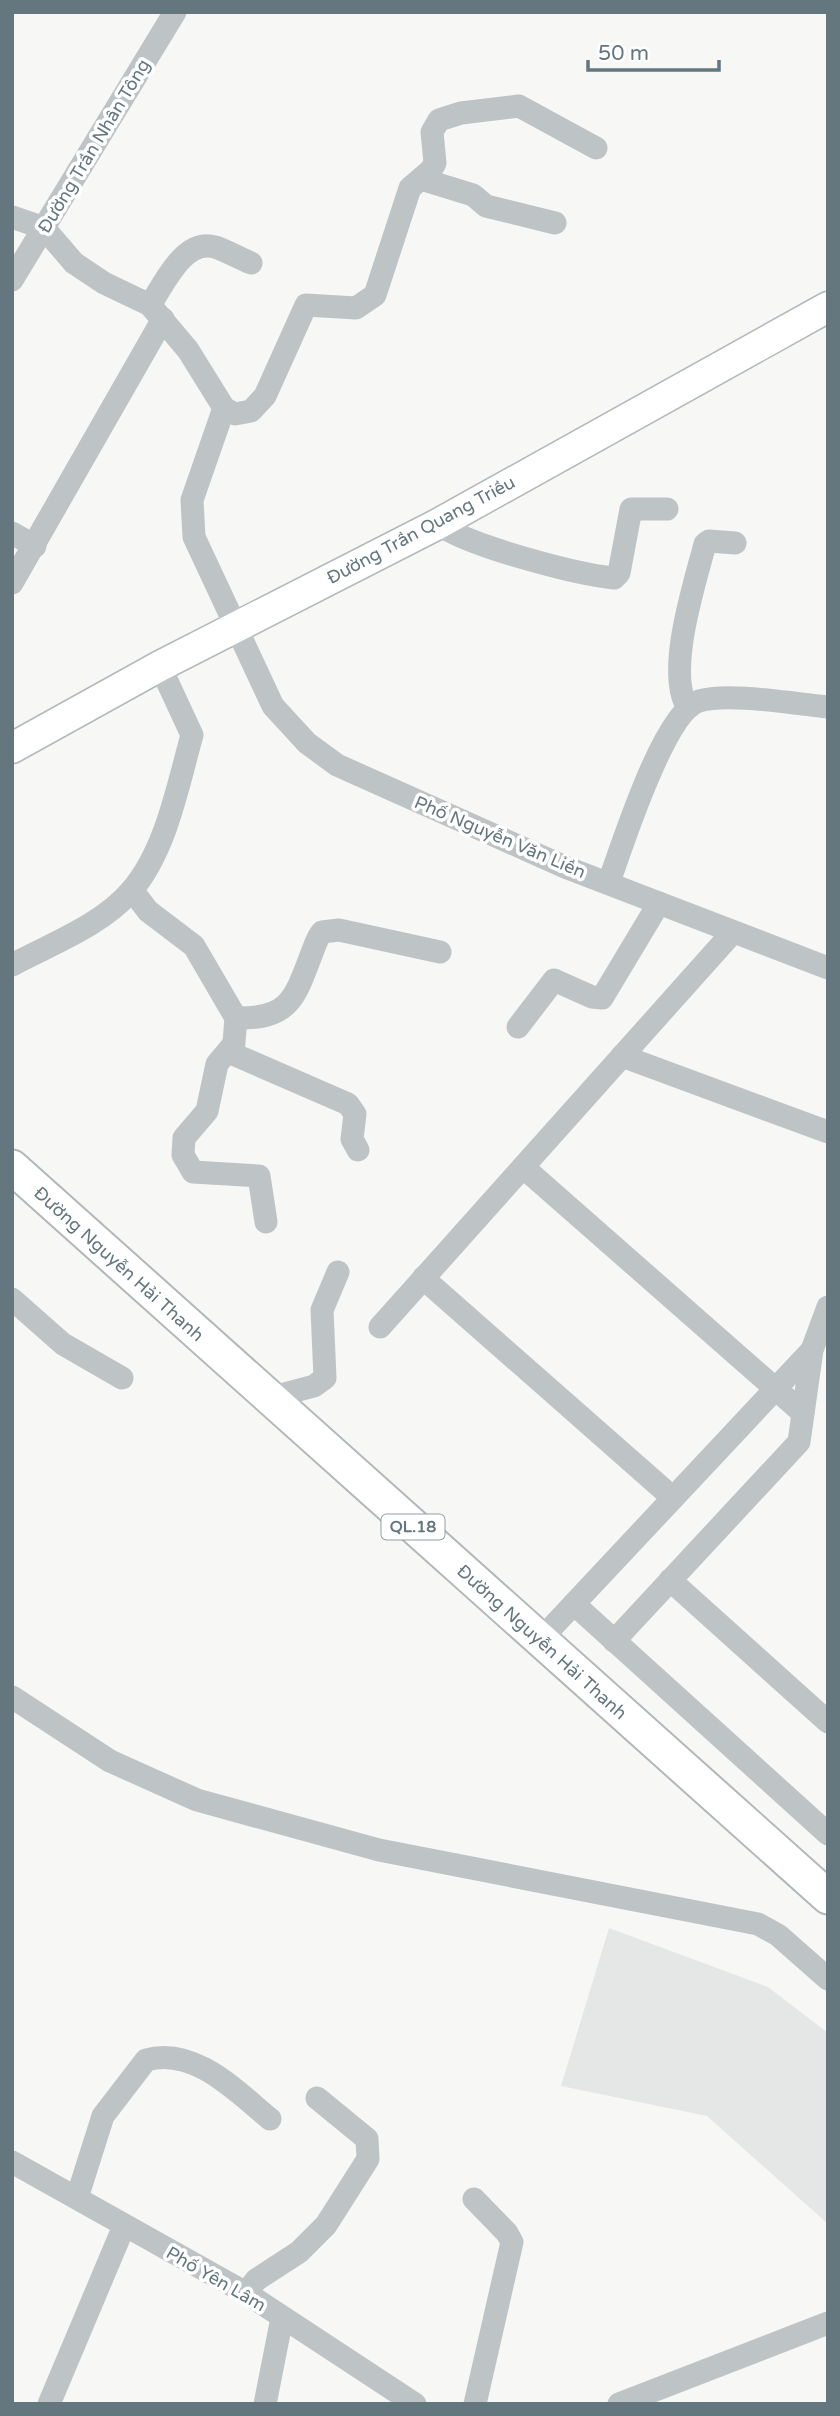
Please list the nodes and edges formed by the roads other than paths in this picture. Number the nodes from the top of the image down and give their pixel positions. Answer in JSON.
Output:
{"nodes":[{"id":1,"x":175,"y":12,"type":"edge"},
{"id":2,"x":596,"y":148,"type":"dead end"},
{"id":3,"x":421,"y":179,"type":"junction"},
{"id":4,"x":12,"y":217,"type":"edge"},
{"id":5,"x":555,"y":223,"type":"dead end"},
{"id":6,"x":44,"y":228,"type":"junction"},
{"id":7,"x":251,"y":263,"type":"dead end"},
{"id":8,"x":12,"y":280,"type":"edge"},
{"id":9,"x":828,"y":307,"type":"edge"},
{"id":10,"x":156,"y":312,"type":"junction"},
{"id":11,"x":224,"y":408,"type":"junction"},
{"id":12,"x":667,"y":509,"type":"dead end"},
{"id":13,"x":438,"y":524,"type":"junction"},
{"id":14,"x":12,"y":533,"type":"edge"},
{"id":15,"x":735,"y":543,"type":"dead end"},
{"id":16,"x":35,"y":546,"type":"junction"},
{"id":17,"x":12,"y":583,"type":"edge"},
{"id":18,"x":236,"y":626,"type":"junction"},
{"id":19,"x":160,"y":666,"type":"junction"},
{"id":20,"x":828,"y":707,"type":"edge"},
{"id":21,"x":688,"y":708,"type":"junction"},
{"id":22,"x":12,"y":748,"type":"edge"},
{"id":23,"x":609,"y":882,"type":"junction"},
{"id":24,"x":132,"y":890,"type":"junction"},
{"id":25,"x":659,"y":903,"type":"junction"},
{"id":26,"x":733,"y":932,"type":"junction"},
{"id":27,"x":440,"y":952,"type":"dead end"},
{"id":28,"x":12,"y":965,"type":"edge"},
{"id":29,"x":828,"y":968,"type":"edge"},
{"id":30,"x":236,"y":1018,"type":"junction"},
{"id":31,"x":518,"y":1027,"type":"dead end"},
{"id":32,"x":232,"y":1046,"type":"junction"},
{"id":33,"x":622,"y":1056,"type":"junction"},
{"id":34,"x":828,"y":1132,"type":"edge"},
{"id":35,"x":358,"y":1150,"type":"dead end"},
{"id":36,"x":523,"y":1167,"type":"junction"},
{"id":37,"x":13,"y":1169,"type":"edge"},
{"id":38,"x":266,"y":1222,"type":"dead end"},
{"id":39,"x":338,"y":1272,"type":"dead end"},
{"id":40,"x":424,"y":1278,"type":"junction"},
{"id":41,"x":12,"y":1299,"type":"edge"},
{"id":42,"x":828,"y":1307,"type":"edge"},
{"id":43,"x":380,"y":1327,"type":"dead end"},
{"id":44,"x":812,"y":1350,"type":"junction"},
{"id":45,"x":122,"y":1378,"type":"dead end"},
{"id":46,"x":776,"y":1388,"type":"junction"},
{"id":47,"x":269,"y":1398,"type":"junction"},
{"id":48,"x":803,"y":1413,"type":"junction"},
{"id":49,"x":673,"y":1498,"type":"junction"},
{"id":50,"x":670,"y":1580,"type":"junction"},
{"id":51,"x":573,"y":1604,"type":"junction"},
{"id":52,"x":540,"y":1640,"type":"junction"},
{"id":53,"x":614,"y":1641,"type":"junction"},
{"id":54,"x":12,"y":1697,"type":"edge"},
{"id":55,"x":828,"y":1722,"type":"edge"},
{"id":56,"x":823,"y":1819,"type":"edge"},
{"id":57,"x":825,"y":1894,"type":"edge"},
{"id":58,"x":828,"y":1979,"type":"edge"},
{"id":59,"x":317,"y":2098,"type":"dead end"},
{"id":60,"x":270,"y":2119,"type":"dead end"},
{"id":61,"x":12,"y":2162,"type":"edge"},
{"id":62,"x":77,"y":2198,"type":"junction"},
{"id":63,"x":474,"y":2199,"type":"dead end"},
{"id":64,"x":124,"y":2226,"type":"junction"},
{"id":65,"x":246,"y":2293,"type":"junction"},
{"id":66,"x":282,"y":2318,"type":"junction"},
{"id":67,"x":828,"y":2323,"type":"edge"},
{"id":68,"x":49,"y":2404,"type":"edge"},
{"id":69,"x":265,"y":2404,"type":"edge"},
{"id":70,"x":415,"y":2404,"type":"edge"},
{"id":71,"x":475,"y":2404,"type":"edge"},
{"id":72,"x":619,"y":2404,"type":"edge"}],
"edges":[{"from":1,"to":6,"type":"street","name":"Đường Trần Nhân Tông"},
{"from":2,"to":3,"type":"street"},
{"from":3,"to":5,"type":"street"},
{"from":3,"to":11,"type":"street"},
{"from":4,"to":6,"type":"street"},
{"from":6,"to":8,"type":"street","name":"Đường Trần Nhân Tông"},
{"from":6,"to":10,"type":"street"},
{"from":7,"to":10,"type":"street"},
{"from":9,"to":13,"type":"main road","name":"Đường Trần Quang Triều"},
{"from":10,"to":11,"type":"street"},
{"from":10,"to":16,"type":"street"},
{"from":11,"to":18,"type":"street","name":"Phố Nguyễn Văn Liền"},
{"from":12,"to":13,"type":"street"},
{"from":13,"to":18,"type":"main road","name":"Đường Trần Quang Triều"},
{"from":14,"to":16,"type":"street"},
{"from":15,"to":21,"type":"street"},
{"from":16,"to":17,"type":"street"},
{"from":18,"to":19,"type":"main road","name":"Đường Trần Quang Triều"},
{"from":18,"to":23,"type":"street","name":"Phố Nguyễn Văn Liền"},
{"from":19,"to":22,"type":"main road","name":"Đường Trần Quang Triều"},
{"from":19,"to":24,"type":"street"},
{"from":20,"to":21,"type":"street"},
{"from":21,"to":23,"type":"street"},
{"from":23,"to":25,"type":"street","name":"Phố Nguyễn Văn Liền"},
{"from":24,"to":28,"type":"street"},
{"from":24,"to":30,"type":"street"},
{"from":25,"to":26,"type":"street","name":"Phố Nguyễn Văn Liền"},
{"from":25,"to":31,"type":"street"},
{"from":26,"to":29,"type":"street","name":"Phố Nguyễn Văn Liền"},
{"from":26,"to":33,"type":"street"},
{"from":27,"to":30,"type":"street"},
{"from":30,"to":32,"type":"street"},
{"from":32,"to":35,"type":"street"},
{"from":32,"to":38,"type":"street"},
{"from":33,"to":34,"type":"street"},
{"from":33,"to":36,"type":"street"},
{"from":36,"to":40,"type":"street"},
{"from":36,"to":46,"type":"street"},
{"from":37,"to":47,"type":"highway","name":"Đường Nguyễn Hải Thanh","number":"QL.18"},
{"from":39,"to":47,"type":"street"},
{"from":40,"to":43,"type":"street"},
{"from":40,"to":49,"type":"street"},
{"from":41,"to":45,"type":"street"},
{"from":42,"to":44,"type":"street"},
{"from":44,"to":46,"type":"street"},
{"from":44,"to":48,"type":"street"},
{"from":46,"to":48,"type":"street"},
{"from":46,"to":49,"type":"street"},
{"from":47,"to":52,"type":"highway","name":"Đường Nguyễn Hải Thanh","number":"QL.18"},
{"from":48,"to":50,"type":"street"},
{"from":49,"to":51,"type":"street"},
{"from":50,"to":53,"type":"street"},
{"from":50,"to":55,"type":"street"},
{"from":51,"to":52,"type":"street"},
{"from":51,"to":53,"type":"street"},
{"from":52,"to":57,"type":"highway","name":"Đường Nguyễn Hải Thanh","number":"QL.18"},
{"from":53,"to":56,"type":"street"},
{"from":54,"to":58,"type":"street"},
{"from":59,"to":65,"type":"street"},
{"from":60,"to":62,"type":"street"},
{"from":61,"to":62,"type":"street","name":"Phố Yên Lâm"},
{"from":62,"to":64,"type":"street","name":"Phố Yên Lâm"},
{"from":63,"to":71,"type":"street"},
{"from":64,"to":65,"type":"street","name":"Phố Yên Lâm"},
{"from":64,"to":68,"type":"street"},
{"from":65,"to":66,"type":"street","name":"Phố Yên Lâm"},
{"from":66,"to":69,"type":"street"},
{"from":66,"to":70,"type":"street","name":"Phố Yên Lâm"},
{"from":67,"to":72,"type":"street"}]}
